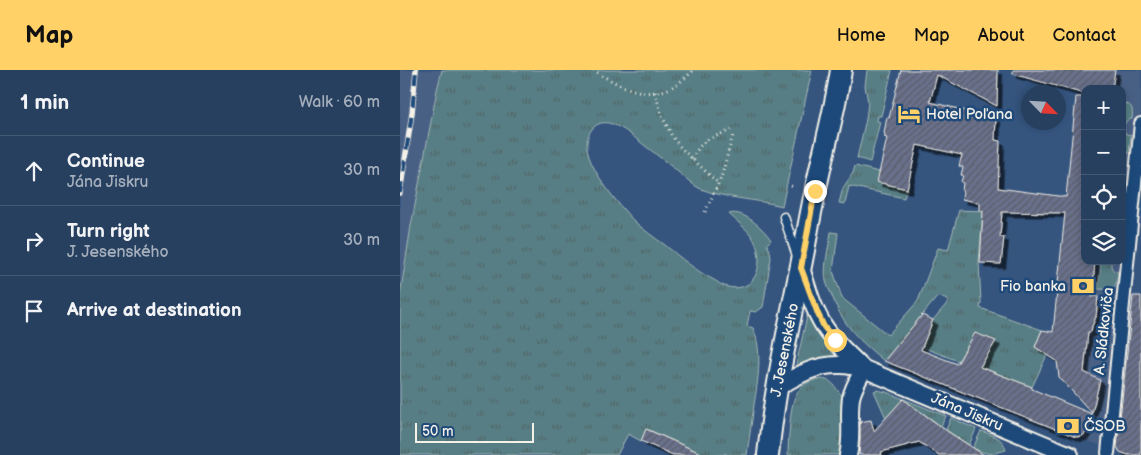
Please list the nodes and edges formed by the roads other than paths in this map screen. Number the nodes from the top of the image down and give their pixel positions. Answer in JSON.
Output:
{"nodes":[{"id":1,"x":841,"y":70,"type":"edge"},
{"id":2,"x":1141,"y":124,"type":"edge"},
{"id":3,"x":784,"y":217,"type":"dead end"},
{"id":4,"x":801,"y":268,"type":"junction"},
{"id":5,"x":864,"y":369,"type":"junction"},
{"id":6,"x":778,"y":386,"type":"junction"},
{"id":7,"x":768,"y":448,"type":"edge"},
{"id":8,"x":1108,"y":453,"type":"dead end"},
{"id":9,"x":848,"y":455,"type":"edge"},
{"id":10,"x":1070,"y":455,"type":"edge"}],
"edges":[{"from":1,"to":4,"type":"street","name":"J. Jesenského"},
{"from":2,"to":8,"type":"street","name":"A. Sládkoviča"},
{"from":3,"to":4,"type":"lane"},
{"from":4,"to":5,"type":"street","name":"Jána Jiskru"},
{"from":4,"to":6,"type":"street","name":"J. Jesenského"},
{"from":5,"to":6,"type":"street","name":"Jána Jiskru"},
{"from":5,"to":9,"type":"street"},
{"from":5,"to":10,"type":"street","name":"Jána Jiskru"},
{"from":6,"to":7,"type":"street","name":"J. Jesenského"}]}
